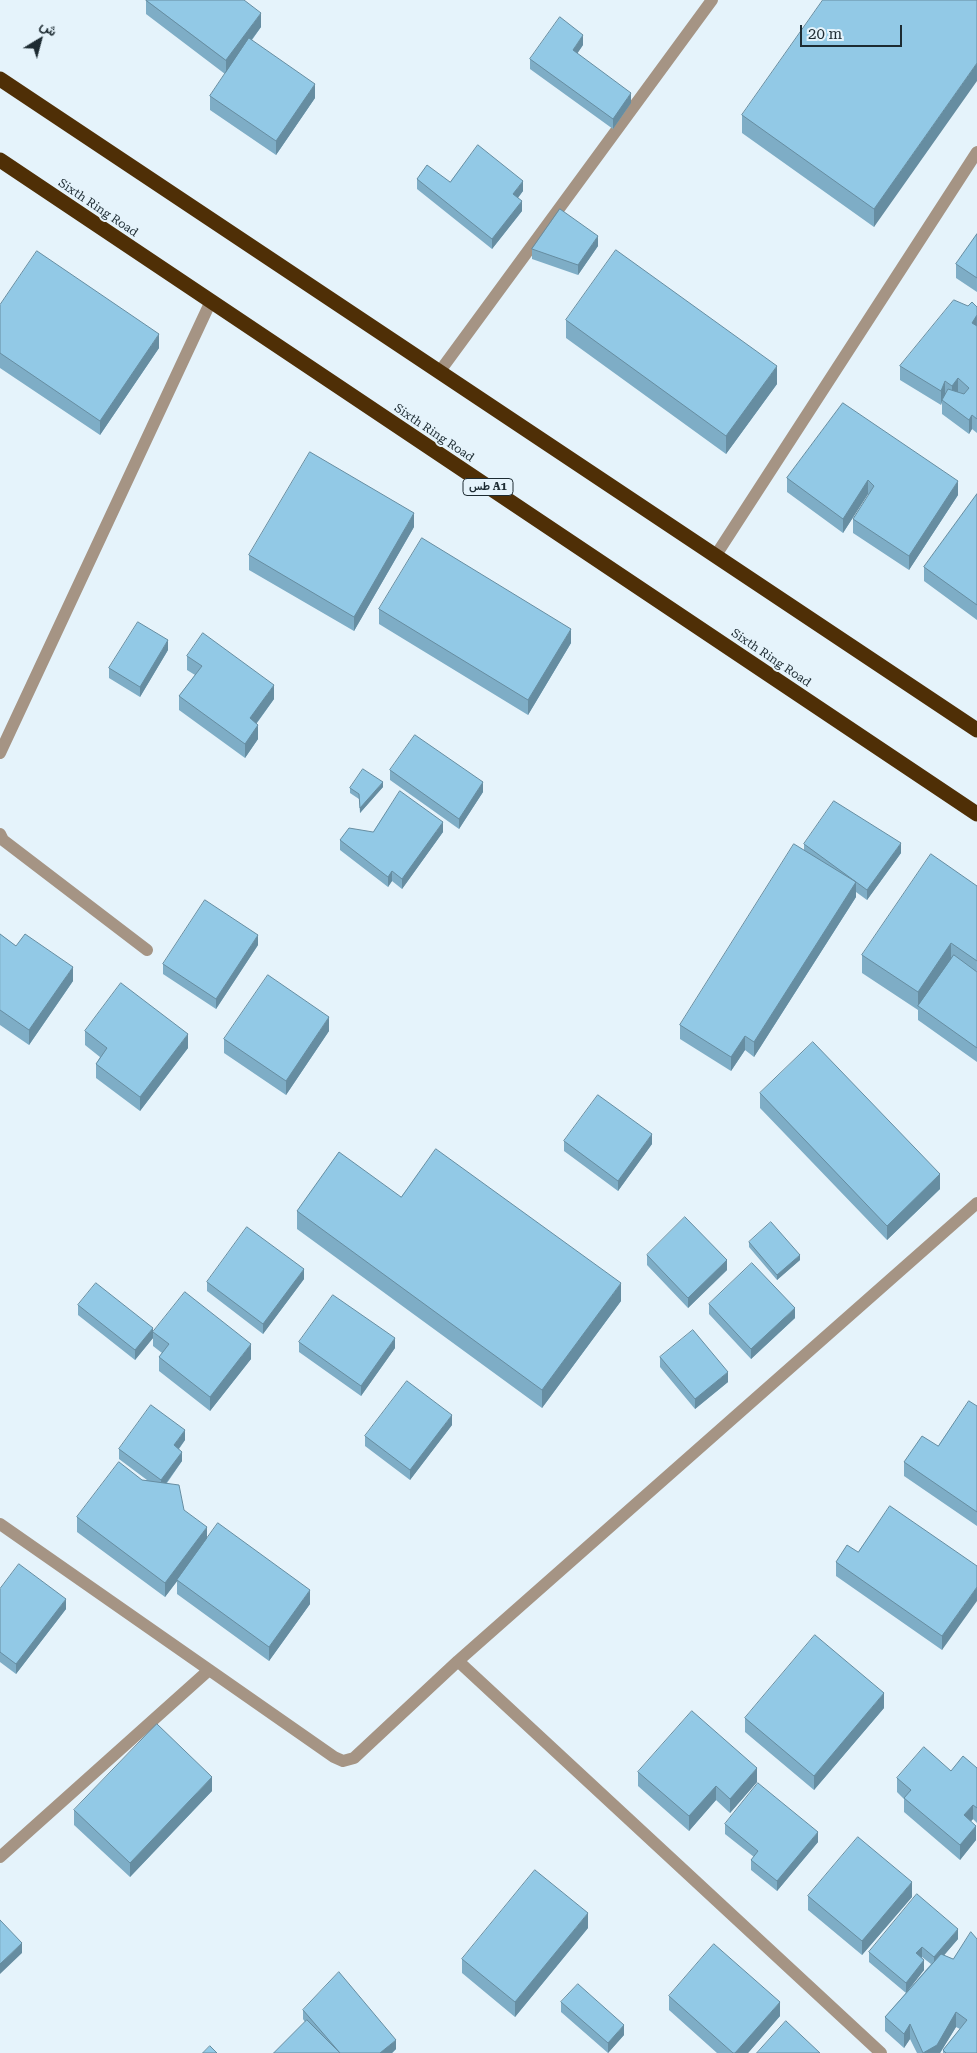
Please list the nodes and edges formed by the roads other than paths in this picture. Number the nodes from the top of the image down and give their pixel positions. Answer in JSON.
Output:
{"nodes":[{"id":1,"x":712,"y":0,"type":"edge"},
{"id":2,"x":0,"y":79,"type":"edge"},
{"id":3,"x":977,"y":152,"type":"edge"},
{"id":4,"x":0,"y":160,"type":"edge"},
{"id":5,"x":211,"y":301,"type":"junction"},
{"id":6,"x":440,"y":371,"type":"junction"},
{"id":7,"x":716,"y":555,"type":"junction"},
{"id":8,"x":977,"y":730,"type":"edge"},
{"id":9,"x":0,"y":753,"type":"edge"},
{"id":10,"x":977,"y":814,"type":"edge"},
{"id":11,"x":0,"y":834,"type":"edge"},
{"id":12,"x":147,"y":950,"type":"dead end"},
{"id":13,"x":977,"y":1203,"type":"edge"},
{"id":14,"x":0,"y":1524,"type":"edge"},
{"id":15,"x":458,"y":1661,"type":"junction"},
{"id":16,"x":209,"y":1670,"type":"junction"},
{"id":17,"x":0,"y":1857,"type":"edge"},
{"id":18,"x":881,"y":2053,"type":"edge"}],
"edges":[{"from":1,"to":6,"type":"street"},
{"from":2,"to":6,"type":"highway"},
{"from":3,"to":7,"type":"street"},
{"from":4,"to":5,"type":"highway","name":"Sixth Ring Road","number":"طس A1"},
{"from":5,"to":9,"type":"street"},
{"from":5,"to":10,"type":"highway","name":"Sixth Ring Road","number":"طس A1"},
{"from":6,"to":7,"type":"highway"},
{"from":7,"to":8,"type":"highway"},
{"from":11,"to":12,"type":"street"},
{"from":13,"to":15,"type":"street"},
{"from":14,"to":16,"type":"street"},
{"from":15,"to":16,"type":"street"},
{"from":15,"to":18,"type":"street"},
{"from":16,"to":17,"type":"street"}]}
